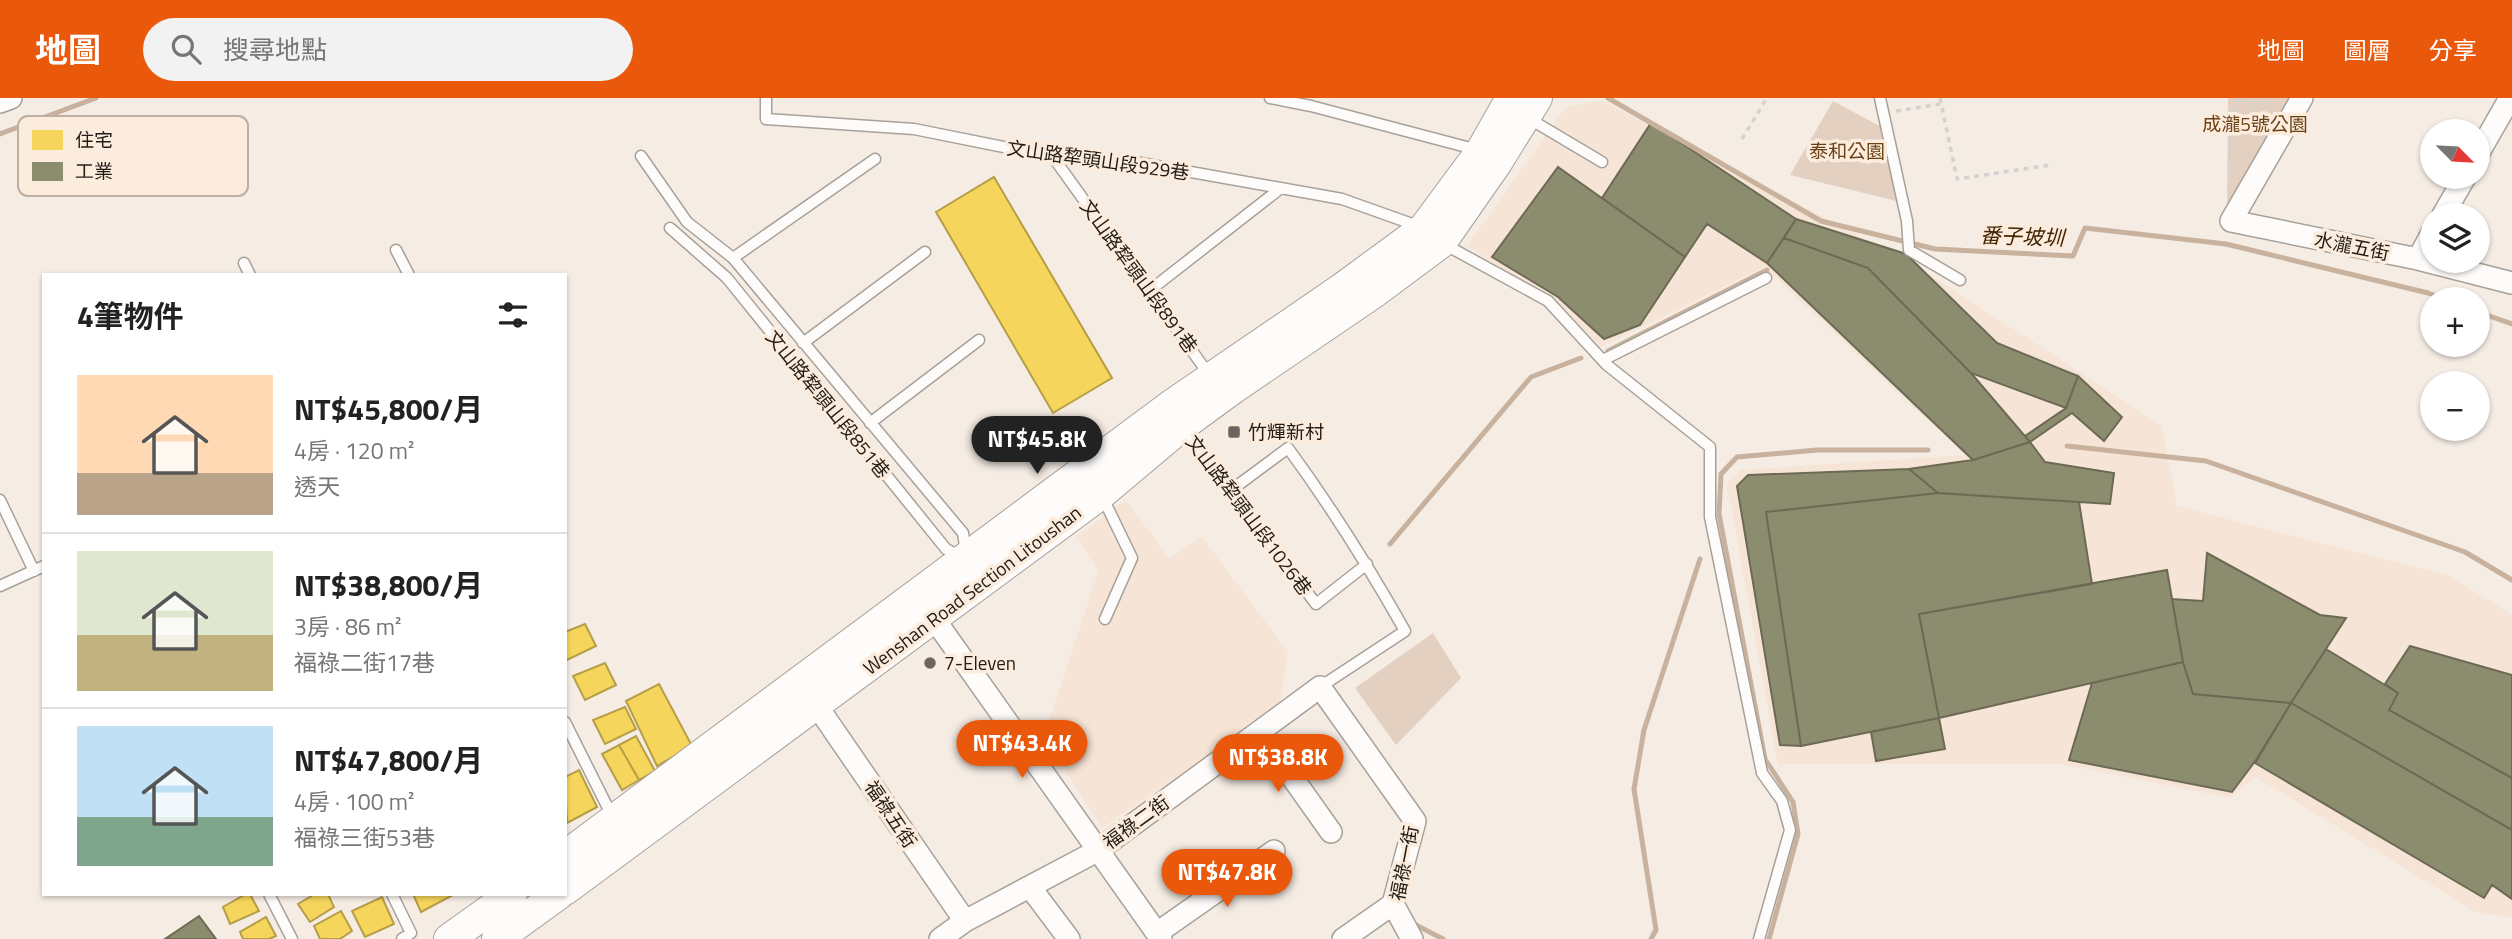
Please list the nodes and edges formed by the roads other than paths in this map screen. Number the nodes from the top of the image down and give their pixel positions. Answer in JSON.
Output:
{"nodes":[{"id":1,"x":11,"y":98,"type":"edge"},
{"id":2,"x":766,"y":98,"type":"edge"},
{"id":3,"x":1270,"y":98,"type":"edge"},
{"id":4,"x":1880,"y":98,"type":"edge"},
{"id":5,"x":2302,"y":98,"type":"edge"},
{"id":6,"x":2510,"y":98,"type":"edge"},
{"id":7,"x":0,"y":102,"type":"edge"},
{"id":8,"x":1520,"y":104,"type":"edge"},
{"id":9,"x":2490,"y":133,"type":"edge"},
{"id":10,"x":1481,"y":151,"type":"junction"},
{"id":11,"x":640,"y":156,"type":"dead end"},
{"id":12,"x":1054,"y":158,"type":"junction"},
{"id":13,"x":875,"y":159,"type":"dead end"},
{"id":14,"x":1602,"y":162,"type":"dead end"},
{"id":15,"x":1281,"y":188,"type":"junction"},
{"id":16,"x":670,"y":228,"type":"dead end"},
{"id":17,"x":1432,"y":236,"type":"junction"},
{"id":18,"x":396,"y":250,"type":"dead end"},
{"id":19,"x":925,"y":252,"type":"dead end"},
{"id":20,"x":2420,"y":255,"type":"edge"},
{"id":21,"x":733,"y":258,"type":"junction"},
{"id":22,"x":2418,"y":259,"type":"junction"},
{"id":23,"x":244,"y":263,"type":"dead end"},
{"id":24,"x":249,"y":273,"type":"edge"},
{"id":25,"x":408,"y":273,"type":"edge"},
{"id":26,"x":1766,"y":278,"type":"dead end"},
{"id":27,"x":1960,"y":279,"type":"dead end"},
{"id":28,"x":2512,"y":283,"type":"edge"},
{"id":29,"x":1149,"y":291,"type":"junction"},
{"id":30,"x":979,"y":341,"type":"dead end"},
{"id":31,"x":803,"y":343,"type":"junction"},
{"id":32,"x":1603,"y":360,"type":"junction"},
{"id":33,"x":1218,"y":386,"type":"junction"},
{"id":34,"x":1176,"y":416,"type":"junction"},
{"id":35,"x":870,"y":423,"type":"junction"},
{"id":36,"x":1093,"y":483,"type":"junction"},
{"id":37,"x":1230,"y":491,"type":"junction"},
{"id":38,"x":0,"y":500,"type":"edge"},
{"id":39,"x":1367,"y":564,"type":"junction"},
{"id":40,"x":39,"y":569,"type":"edge"},
{"id":41,"x":975,"y":571,"type":"junction"},
{"id":42,"x":0,"y":586,"type":"edge"},
{"id":43,"x":926,"y":608,"type":"junction"},
{"id":44,"x":1105,"y":619,"type":"dead end"},
{"id":45,"x":1320,"y":687,"type":"junction"},
{"id":46,"x":817,"y":706,"type":"junction"},
{"id":47,"x":567,"y":726,"type":"edge"},
{"id":48,"x":1260,"y":732,"type":"junction"},
{"id":49,"x":614,"y":821,"type":"junction"},
{"id":50,"x":1331,"y":832,"type":"dead end"},
{"id":51,"x":1097,"y":850,"type":"junction"},
{"id":52,"x":1274,"y":851,"type":"dead end"},
{"id":53,"x":567,"y":855,"type":"edge"},
{"id":54,"x":1030,"y":887,"type":"junction"},
{"id":55,"x":567,"y":889,"type":"edge"},
{"id":56,"x":270,"y":896,"type":"edge"},
{"id":57,"x":392,"y":896,"type":"edge"},
{"id":58,"x":548,"y":896,"type":"edge"},
{"id":59,"x":521,"y":901,"type":"edge"},
{"id":60,"x":1393,"y":904,"type":"junction"},
{"id":61,"x":956,"y":932,"type":"edge"},
{"id":62,"x":1159,"y":936,"type":"edge"},
{"id":63,"x":1410,"y":938,"type":"edge"},
{"id":64,"x":292,"y":939,"type":"edge"},
{"id":65,"x":402,"y":939,"type":"edge"},
{"id":66,"x":449,"y":939,"type":"edge"},
{"id":67,"x":496,"y":939,"type":"edge"},
{"id":68,"x":1069,"y":939,"type":"edge"},
{"id":69,"x":1343,"y":939,"type":"edge"},
{"id":70,"x":1759,"y":939,"type":"edge"}],
"edges":[{"from":1,"to":7,"type":"street"},
{"from":2,"to":12,"type":"lane","name":"文山路犂頭山段929巷"},
{"from":3,"to":10,"type":"lane"},
{"from":4,"to":27,"type":"lane"},
{"from":5,"to":22,"type":"street","name":"水瀧五街"},
{"from":6,"to":9,"type":"street"},
{"from":8,"to":10,"type":"main road","name":"Wenshan Road Section Litoushan"},
{"from":8,"to":14,"type":"lane"},
{"from":8,"to":17,"type":"main road","name":"Wenshan Road Section Litoushan"},
{"from":10,"to":17,"type":"main road","name":"Wenshan Road Section Litoushan"},
{"from":11,"to":21,"type":"lane"},
{"from":12,"to":15,"type":"lane","name":"文山路犂頭山段929巷"},
{"from":12,"to":29,"type":"lane","name":"文山路犂頭山段891巷"},
{"from":13,"to":21,"type":"lane"},
{"from":15,"to":17,"type":"lane","name":"文山路犂頭山段929巷"},
{"from":15,"to":29,"type":"lane"},
{"from":16,"to":41,"type":"lane","name":"文山路犂頭山段851巷"},
{"from":17,"to":32,"type":"lane","name":"文山路犂頭山段929巷"},
{"from":17,"to":33,"type":"main road","name":"Wenshan Road Section Litoushan"},
{"from":18,"to":25,"type":"lane"},
{"from":19,"to":31,"type":"lane"},
{"from":20,"to":22,"type":"street"},
{"from":21,"to":31,"type":"lane"},
{"from":22,"to":28,"type":"street","name":"水瀧五街"},
{"from":23,"to":24,"type":"lane"},
{"from":26,"to":32,"type":"lane"},
{"from":29,"to":33,"type":"lane","name":"文山路犂頭山段891巷"},
{"from":30,"to":35,"type":"lane"},
{"from":31,"to":35,"type":"lane"},
{"from":32,"to":70,"type":"lane","name":"文山路犂頭山段929巷"},
{"from":33,"to":34,"type":"main road","name":"Wenshan Road Section Litoushan"},
{"from":34,"to":36,"type":"main road","name":"Wenshan Road Section Litoushan"},
{"from":34,"to":37,"type":"lane","name":"文山路犂頭山段1026巷"},
{"from":35,"to":41,"type":"lane"},
{"from":36,"to":41,"type":"main road","name":"Wenshan Road Section Litoushan"},
{"from":36,"to":44,"type":"lane"},
{"from":37,"to":39,"type":"lane","name":"文山路犂頭山段1026巷"},
{"from":37,"to":39,"type":"lane"},
{"from":38,"to":40,"type":"lane"},
{"from":39,"to":45,"type":"lane"},
{"from":40,"to":42,"type":"lane"},
{"from":41,"to":43,"type":"main road","name":"Wenshan Road Section Litoushan"},
{"from":43,"to":46,"type":"main road","name":"Wenshan Road Section Litoushan"},
{"from":43,"to":49,"type":"main road","name":"Wenshan Road Section Litoushan"},
{"from":43,"to":51,"type":"street"},
{"from":45,"to":48,"type":"street","name":"福祿二街"},
{"from":45,"to":60,"type":"street","name":"福祿一街"},
{"from":46,"to":55,"type":"main road","name":"Wenshan Road Section Litoushan"},
{"from":46,"to":61,"type":"street","name":"福祿五街"},
{"from":47,"to":49,"type":"lane"},
{"from":48,"to":50,"type":"street"},
{"from":48,"to":51,"type":"street","name":"福祿二街"},
{"from":49,"to":53,"type":"main road","name":"Wenshan Road Section Litoushan"},
{"from":51,"to":54,"type":"street","name":"福祿二街"},
{"from":51,"to":62,"type":"street"},
{"from":52,"to":62,"type":"street"},
{"from":54,"to":61,"type":"street","name":"福祿二街"},
{"from":54,"to":68,"type":"street"},
{"from":56,"to":64,"type":"lane"},
{"from":57,"to":65,"type":"lane"},
{"from":58,"to":59,"type":"main road"},
{"from":59,"to":66,"type":"main road"},
{"from":59,"to":67,"type":"main road"},
{"from":60,"to":63,"type":"street","name":"福祿一街"},
{"from":60,"to":69,"type":"street"}]}
